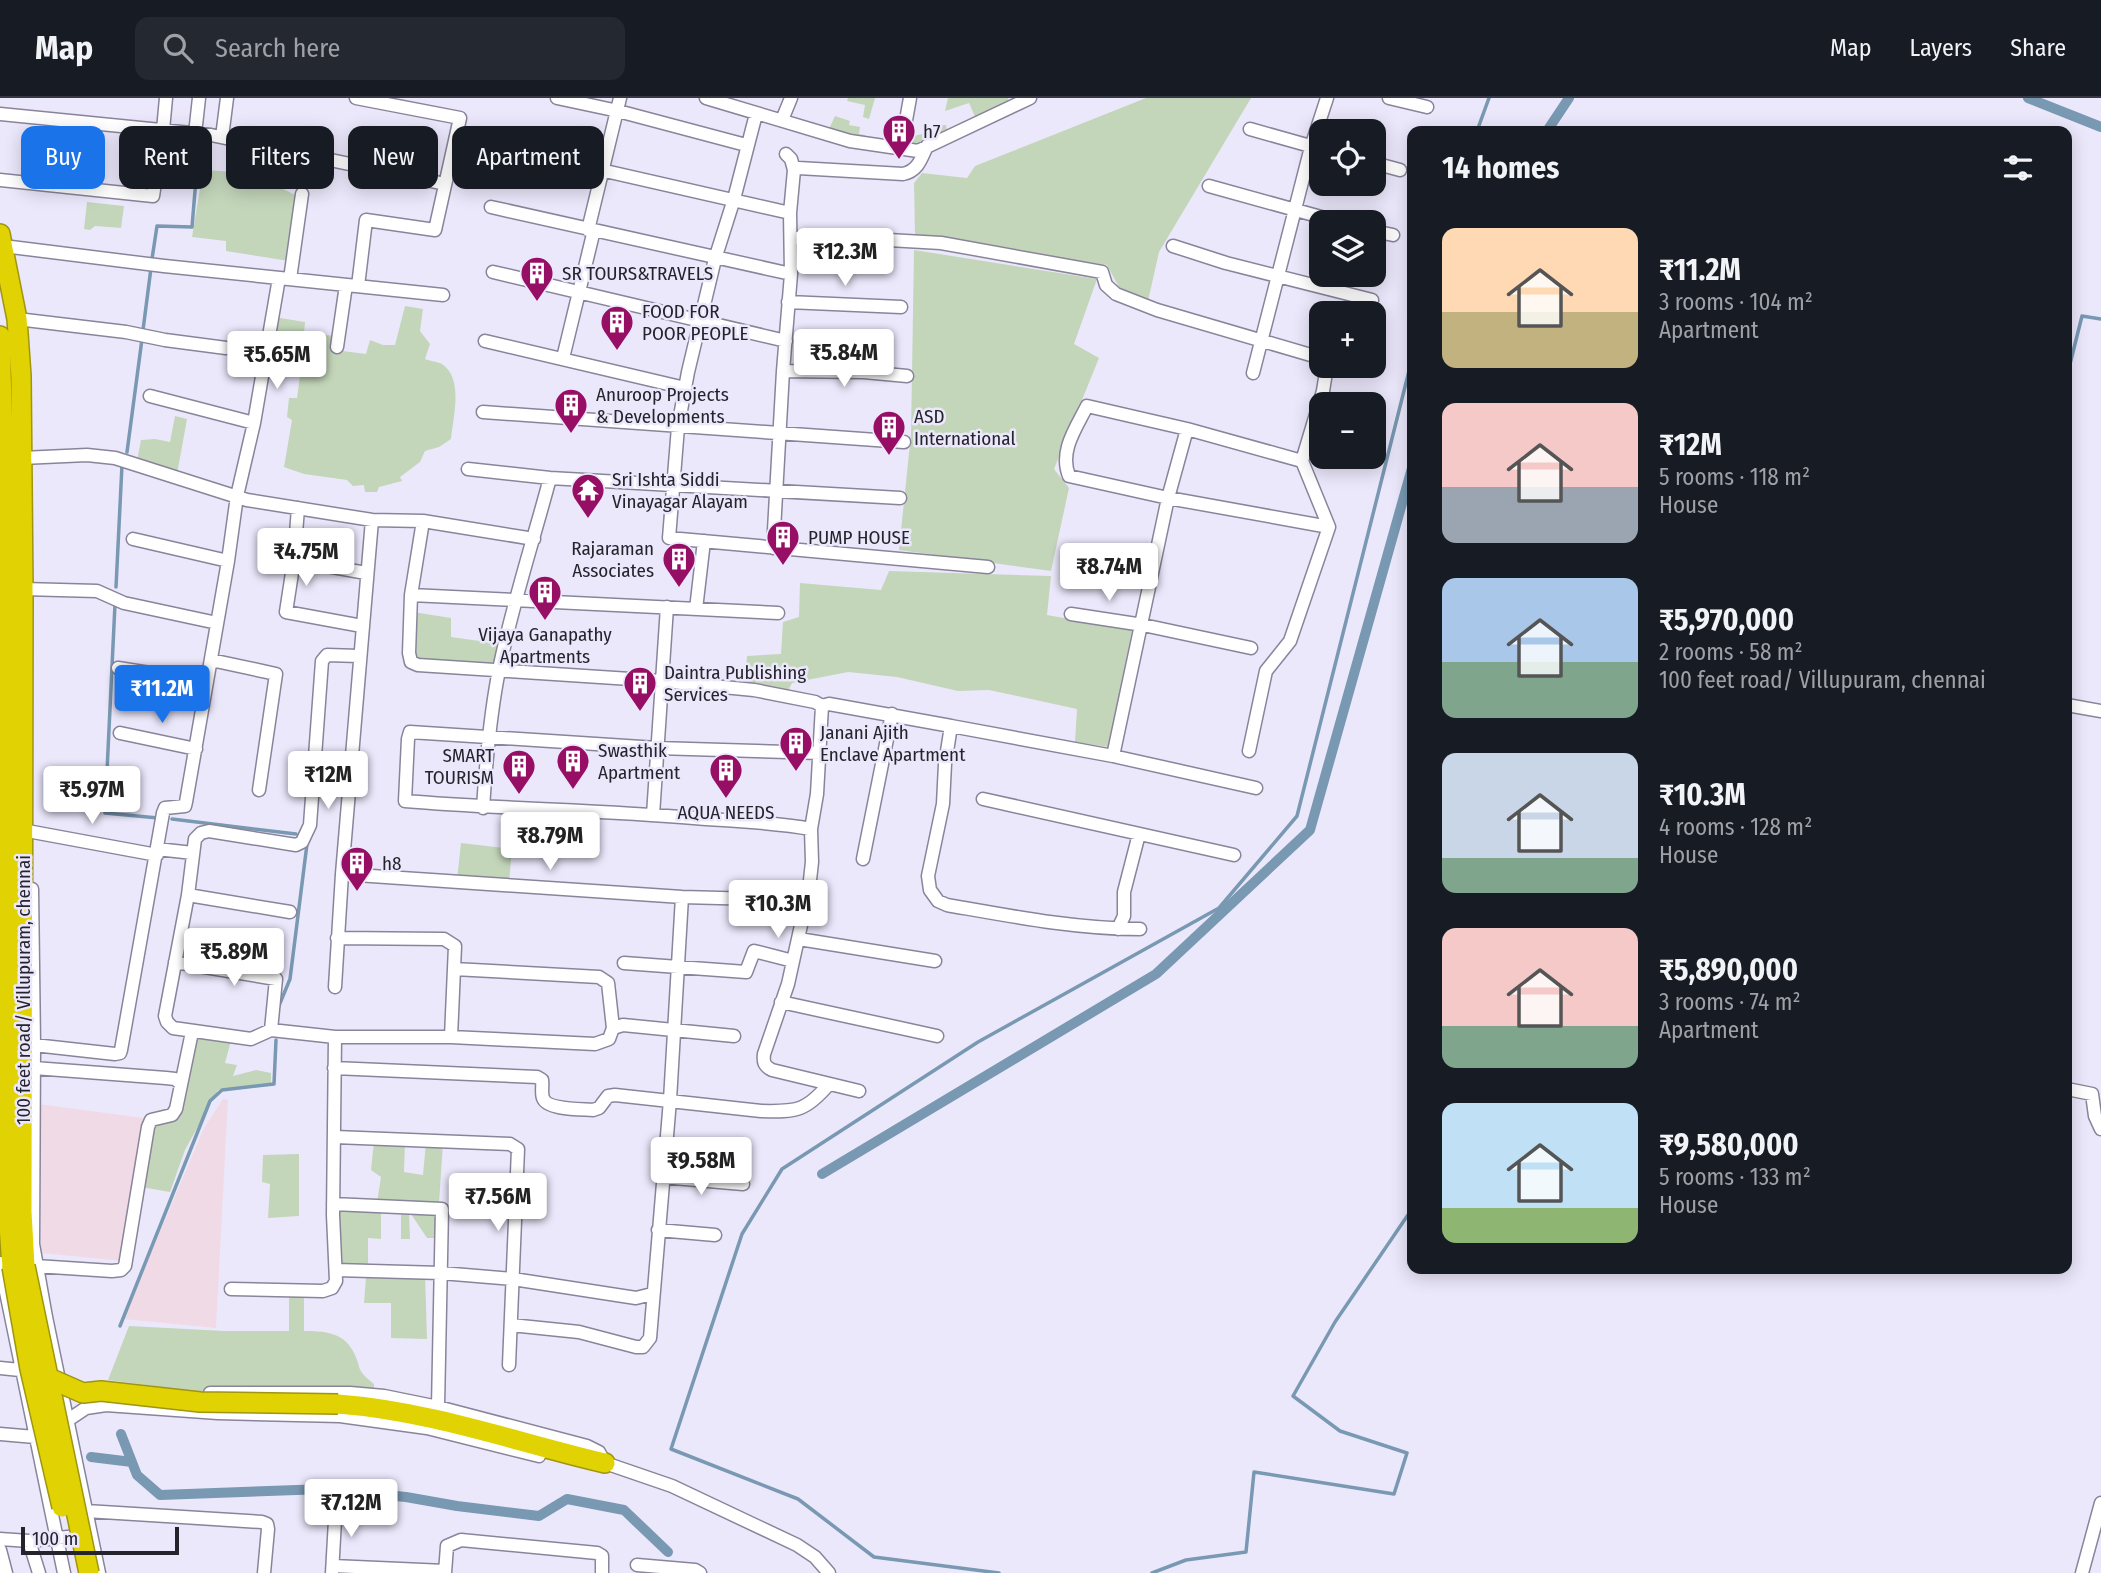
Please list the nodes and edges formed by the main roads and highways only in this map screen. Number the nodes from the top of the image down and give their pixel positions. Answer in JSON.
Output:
{"nodes":[{"id":1,"x":2,"y":240,"type":"edge"},
{"id":2,"x":0,"y":336,"type":"edge"},
{"id":3,"x":3,"y":541,"type":"edge"},
{"id":4,"x":9,"y":791,"type":"edge"},
{"id":5,"x":16,"y":830,"type":"edge"},
{"id":6,"x":19,"y":1268,"type":"edge"},
{"id":7,"x":49,"y":1378,"type":"junction"},
{"id":8,"x":83,"y":1393,"type":"junction"},
{"id":9,"x":63,"y":1421,"type":"junction"},
{"id":10,"x":605,"y":1462,"type":"road end"},
{"id":11,"x":75,"y":1573,"type":"edge"},
{"id":12,"x":89,"y":1573,"type":"edge"}],
"edges":[{"from":1,"to":4,"type":"highway","name":"100 feet road/ Villupuram, chennai"},
{"from":2,"to":3,"type":"highway","name":"100 feet road/ Villupuram, chennai"},
{"from":3,"to":4,"type":"highway","name":"100 feet road/ Villupuram, chennai"},
{"from":4,"to":5,"type":"highway","name":"100 feet road/ Villupuram, chennai"},
{"from":5,"to":6,"type":"highway","name":"100 feet road/ Villupuram, chennai"},
{"from":6,"to":7,"type":"highway","name":"100 feet road/ Villupuram, chennai","bridge":true},
{"from":6,"to":11,"type":"highway","name":"100 feet road/ Villupuram, chennai","bridge":true},
{"from":7,"to":8,"type":"highway","bridge":true},
{"from":7,"to":9,"type":"highway","name":"100 feet road/ Villupuram, chennai","bridge":true},
{"from":8,"to":9,"type":"highway"},
{"from":8,"to":10,"type":"highway","bridge":true},
{"from":9,"to":12,"type":"highway","name":"100 feet road/ Villupuram, chennai","bridge":true}]}
